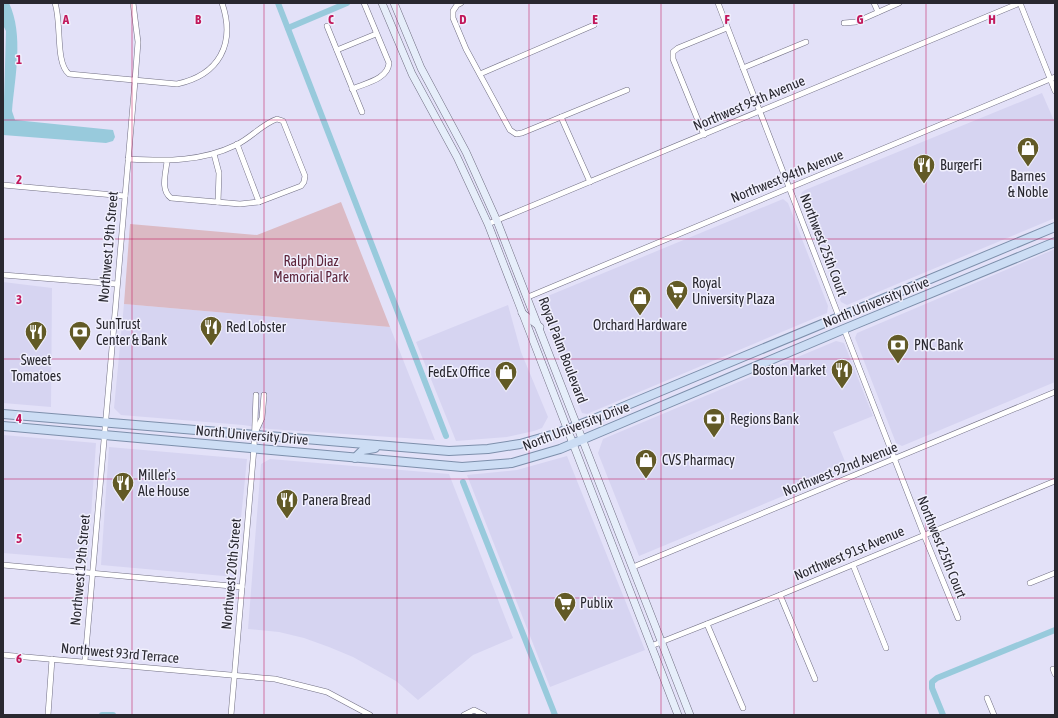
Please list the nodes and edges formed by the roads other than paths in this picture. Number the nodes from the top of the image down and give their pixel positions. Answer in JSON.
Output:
{"nodes":[{"id":1,"x":55,"y":3,"type":"edge"},
{"id":2,"x":134,"y":3,"type":"edge"},
{"id":3,"x":222,"y":3,"type":"edge"},
{"id":4,"x":364,"y":3,"type":"edge"},
{"id":5,"x":382,"y":3,"type":"edge"},
{"id":6,"x":394,"y":3,"type":"edge"},
{"id":7,"x":461,"y":3,"type":"edge"},
{"id":8,"x":718,"y":3,"type":"edge"},
{"id":9,"x":874,"y":3,"type":"edge"},
{"id":10,"x":899,"y":3,"type":"edge"},
{"id":11,"x":1020,"y":3,"type":"edge"},
{"id":12,"x":878,"y":12,"type":"junction"},
{"id":13,"x":844,"y":23,"type":"dead end"},
{"id":14,"x":594,"y":25,"type":"dead end"},
{"id":15,"x":328,"y":26,"type":"dead end"},
{"id":16,"x":727,"y":28,"type":"junction"},
{"id":17,"x":376,"y":34,"type":"junction"},
{"id":18,"x":806,"y":42,"type":"dead end"},
{"id":19,"x":337,"y":50,"type":"junction"},
{"id":20,"x":743,"y":68,"type":"junction"},
{"id":21,"x":480,"y":74,"type":"junction"},
{"id":22,"x":1053,"y":78,"type":"edge"},
{"id":23,"x":135,"y":81,"type":"junction"},
{"id":24,"x":352,"y":89,"type":"junction"},
{"id":25,"x":627,"y":90,"type":"dead end"},
{"id":26,"x":1055,"y":91,"type":"edge"},
{"id":27,"x":362,"y":112,"type":"dead end"},
{"id":28,"x":759,"y":112,"type":"junction"},
{"id":29,"x":561,"y":117,"type":"junction"},
{"id":30,"x":704,"y":135,"type":"junction"},
{"id":31,"x":237,"y":144,"type":"junction"},
{"id":32,"x":214,"y":154,"type":"junction"},
{"id":33,"x":128,"y":159,"type":"junction"},
{"id":34,"x":167,"y":161,"type":"junction"},
{"id":35,"x":590,"y":182,"type":"junction"},
{"id":36,"x":3,"y":185,"type":"edge"},
{"id":37,"x":789,"y":189,"type":"junction"},
{"id":38,"x":125,"y":196,"type":"junction"},
{"id":39,"x":218,"y":202,"type":"junction"},
{"id":40,"x":259,"y":202,"type":"junction"},
{"id":41,"x":497,"y":220,"type":"junction"},
{"id":42,"x":488,"y":224,"type":"junction"},
{"id":43,"x":1055,"y":227,"type":"edge"},
{"id":44,"x":1055,"y":242,"type":"edge"},
{"id":45,"x":3,"y":274,"type":"edge"},
{"id":46,"x":117,"y":284,"type":"junction"},
{"id":47,"x":528,"y":297,"type":"junction"},
{"id":48,"x":873,"y":303,"type":"junction"},
{"id":49,"x":520,"y":311,"type":"junction"},
{"id":50,"x":839,"y":317,"type":"junction"},
{"id":51,"x":540,"y":327,"type":"junction"},
{"id":52,"x":844,"y":329,"type":"junction"},
{"id":53,"x":815,"y":341,"type":"junction"},
{"id":54,"x":1055,"y":392,"type":"edge"},
{"id":55,"x":256,"y":394,"type":"dead end"},
{"id":56,"x":264,"y":395,"type":"dead end"},
{"id":57,"x":3,"y":414,"type":"edge"},
{"id":58,"x":106,"y":422,"type":"junction"},
{"id":59,"x":578,"y":425,"type":"junction"},
{"id":60,"x":3,"y":426,"type":"edge"},
{"id":61,"x":566,"y":430,"type":"junction"},
{"id":62,"x":105,"y":434,"type":"junction"},
{"id":63,"x":254,"y":435,"type":"junction"},
{"id":64,"x":583,"y":439,"type":"junction"},
{"id":65,"x":572,"y":444,"type":"junction"},
{"id":66,"x":383,"y":446,"type":"junction"},
{"id":67,"x":254,"y":448,"type":"junction"},
{"id":68,"x":355,"y":458,"type":"junction"},
{"id":69,"x":894,"y":459,"type":"junction"},
{"id":70,"x":1055,"y":481,"type":"edge"},
{"id":71,"x":924,"y":535,"type":"junction"},
{"id":72,"x":3,"y":565,"type":"edge"},
{"id":73,"x":853,"y":565,"type":"junction"},
{"id":74,"x":633,"y":567,"type":"junction"},
{"id":75,"x":92,"y":572,"type":"junction"},
{"id":76,"x":1055,"y":573,"type":"edge"},
{"id":77,"x":1030,"y":583,"type":"dead end"},
{"id":78,"x":242,"y":587,"type":"junction"},
{"id":79,"x":780,"y":595,"type":"junction"},
{"id":80,"x":958,"y":618,"type":"dead end"},
{"id":81,"x":707,"y":624,"type":"junction"},
{"id":82,"x":662,"y":642,"type":"junction"},
{"id":83,"x":651,"y":646,"type":"junction"},
{"id":84,"x":886,"y":648,"type":"dead end"},
{"id":85,"x":3,"y":655,"type":"edge"},
{"id":86,"x":52,"y":659,"type":"junction"},
{"id":87,"x":85,"y":661,"type":"junction"},
{"id":88,"x":235,"y":675,"type":"junction"},
{"id":89,"x":814,"y":679,"type":"dead end"},
{"id":90,"x":987,"y":698,"type":"dead end"},
{"id":91,"x":743,"y":708,"type":"dead end"},
{"id":92,"x":48,"y":715,"type":"edge"},
{"id":93,"x":231,"y":715,"type":"edge"},
{"id":94,"x":370,"y":715,"type":"edge"},
{"id":95,"x":464,"y":715,"type":"edge"},
{"id":96,"x":484,"y":715,"type":"edge"},
{"id":97,"x":678,"y":715,"type":"edge"},
{"id":98,"x":690,"y":715,"type":"edge"},
{"id":99,"x":994,"y":715,"type":"edge"}],
"edges":[{"from":1,"to":23,"type":"street"},
{"from":2,"to":23,"type":"street","name":"Northwest 19th Street"},
{"from":3,"to":23,"type":"street"},
{"from":4,"to":17,"type":"street"},
{"from":5,"to":42,"type":"main road","name":"Royal Palm Boulevard"},
{"from":6,"to":41,"type":"main road","name":"Royal Palm Boulevard"},
{"from":7,"to":21,"type":"street"},
{"from":8,"to":16,"type":"street","name":"Northwest 25th Court"},
{"from":9,"to":12,"type":"street"},
{"from":10,"to":12,"type":"street"},
{"from":11,"to":22,"type":"street"},
{"from":11,"to":28,"type":"street","name":"Northwest 95th Avenue"},
{"from":12,"to":13,"type":"street"},
{"from":14,"to":21,"type":"street"},
{"from":15,"to":19,"type":"street"},
{"from":16,"to":20,"type":"street","name":"Northwest 25th Court"},
{"from":16,"to":30,"type":"street"},
{"from":17,"to":19,"type":"street"},
{"from":17,"to":24,"type":"street"},
{"from":18,"to":20,"type":"street"},
{"from":19,"to":24,"type":"street"},
{"from":20,"to":28,"type":"street","name":"Northwest 25th Court"},
{"from":21,"to":29,"type":"street"},
{"from":22,"to":26,"type":"street"},
{"from":22,"to":37,"type":"street","name":"Northwest 94th Avenue"},
{"from":23,"to":33,"type":"street","name":"Northwest 19th Street"},
{"from":24,"to":27,"type":"street"},
{"from":25,"to":29,"type":"street"},
{"from":28,"to":30,"type":"street","name":"Northwest 95th Avenue"},
{"from":28,"to":37,"type":"street","name":"Northwest 25th Court"},
{"from":29,"to":35,"type":"street"},
{"from":30,"to":35,"type":"street","name":"Northwest 95th Avenue"},
{"from":31,"to":32,"type":"street"},
{"from":31,"to":40,"type":"street"},
{"from":31,"to":40,"type":"street"},
{"from":32,"to":34,"type":"street"},
{"from":32,"to":39,"type":"street"},
{"from":33,"to":34,"type":"street"},
{"from":33,"to":38,"type":"street","name":"Northwest 19th Street"},
{"from":34,"to":39,"type":"street"},
{"from":35,"to":41,"type":"street","name":"Northwest 95th Avenue"},
{"from":36,"to":38,"type":"street"},
{"from":37,"to":47,"type":"street","name":"Northwest 94th Avenue"},
{"from":37,"to":50,"type":"street","name":"Northwest 25th Court"},
{"from":38,"to":46,"type":"street","name":"Northwest 19th Street"},
{"from":39,"to":40,"type":"street"},
{"from":41,"to":42,"type":"street","name":"Northwest 95th Avenue"},
{"from":41,"to":47,"type":"main road","name":"Royal Palm Boulevard"},
{"from":42,"to":49,"type":"main road","name":"Royal Palm Boulevard"},
{"from":43,"to":48,"type":"main road","name":"North University Drive"},
{"from":44,"to":52,"type":"main road","name":"North University Drive"},
{"from":45,"to":46,"type":"street"},
{"from":46,"to":58,"type":"street","name":"Northwest 19th Street"},
{"from":47,"to":51,"type":"main road","name":"Royal Palm Boulevard"},
{"from":48,"to":50,"type":"main road","name":"North University Drive"},
{"from":48,"to":52,"type":"main road"},
{"from":49,"to":51,"type":"main road"},
{"from":49,"to":61,"type":"main road","name":"Royal Palm Boulevard"},
{"from":50,"to":53,"type":"main road"},
{"from":50,"to":59,"type":"main road","name":"North University Drive"},
{"from":51,"to":59,"type":"main road","name":"Royal Palm Boulevard"},
{"from":52,"to":53,"type":"main road","name":"North University Drive"},
{"from":52,"to":69,"type":"street","name":"Northwest 25th Court"},
{"from":53,"to":64,"type":"main road","name":"North University Drive"},
{"from":54,"to":69,"type":"street","name":"Northwest 92nd Avenue"},
{"from":55,"to":63,"type":"street","name":"Northwest 20th Street"},
{"from":56,"to":63,"type":"street","name":"Northwest 20th Street"},
{"from":57,"to":58,"type":"main road","name":"North University Drive"},
{"from":58,"to":62,"type":"street","name":"Northwest 19th Street"},
{"from":58,"to":63,"type":"main road","name":"North University Drive"},
{"from":59,"to":61,"type":"main road","name":"North University Drive"},
{"from":59,"to":64,"type":"main road","name":"Royal Palm Boulevard"},
{"from":60,"to":62,"type":"main road","name":"North University Drive"},
{"from":61,"to":65,"type":"main road","name":"Royal Palm Boulevard"},
{"from":61,"to":66,"type":"main road","name":"North University Drive"},
{"from":62,"to":67,"type":"main road","name":"North University Drive"},
{"from":62,"to":75,"type":"street","name":"Northwest 19th Street"},
{"from":63,"to":66,"type":"main road","name":"North University Drive"},
{"from":63,"to":67,"type":"street","name":"Northwest 20th Street"},
{"from":64,"to":65,"type":"main road","name":"North University Drive"},
{"from":64,"to":74,"type":"main road","name":"Royal Palm Boulevard"},
{"from":65,"to":68,"type":"main road","name":"North University Drive"},
{"from":65,"to":83,"type":"main road","name":"Royal Palm Boulevard"},
{"from":66,"to":68,"type":"main road"},
{"from":67,"to":68,"type":"main road","name":"North University Drive"},
{"from":67,"to":78,"type":"street","name":"Northwest 20th Street"},
{"from":69,"to":71,"type":"street","name":"Northwest 25th Court"},
{"from":69,"to":74,"type":"street","name":"Northwest 92nd Avenue"},
{"from":70,"to":71,"type":"street","name":"Northwest 91st Avenue"},
{"from":71,"to":73,"type":"street","name":"Northwest 91st Avenue"},
{"from":71,"to":80,"type":"street","name":"Northwest 25th Court"},
{"from":72,"to":75,"type":"street"},
{"from":73,"to":79,"type":"street","name":"Northwest 91st Avenue"},
{"from":73,"to":84,"type":"street"},
{"from":74,"to":82,"type":"main road","name":"Royal Palm Boulevard"},
{"from":75,"to":78,"type":"street"},
{"from":75,"to":87,"type":"street","name":"Northwest 19th Street"},
{"from":76,"to":77,"type":"street"},
{"from":78,"to":88,"type":"street","name":"Northwest 20th Street"},
{"from":79,"to":81,"type":"street","name":"Northwest 91st Avenue"},
{"from":79,"to":89,"type":"street"},
{"from":81,"to":82,"type":"street","name":"Northwest 91st Avenue"},
{"from":81,"to":91,"type":"street"},
{"from":82,"to":83,"type":"street","name":"Northwest 91st Avenue"},
{"from":82,"to":98,"type":"main road","name":"Royal Palm Boulevard"},
{"from":83,"to":97,"type":"main road","name":"Royal Palm Boulevard"},
{"from":85,"to":86,"type":"street","name":"Northwest 93rd Terrace"},
{"from":86,"to":87,"type":"street","name":"Northwest 93rd Terrace"},
{"from":86,"to":92,"type":"street"},
{"from":87,"to":88,"type":"street","name":"Northwest 93rd Terrace"},
{"from":88,"to":93,"type":"street","name":"Northwest 20th Street"},
{"from":88,"to":94,"type":"street","name":"Northwest 93rd Terrace"},
{"from":90,"to":99,"type":"street"},
{"from":95,"to":96,"type":"street"}]}
